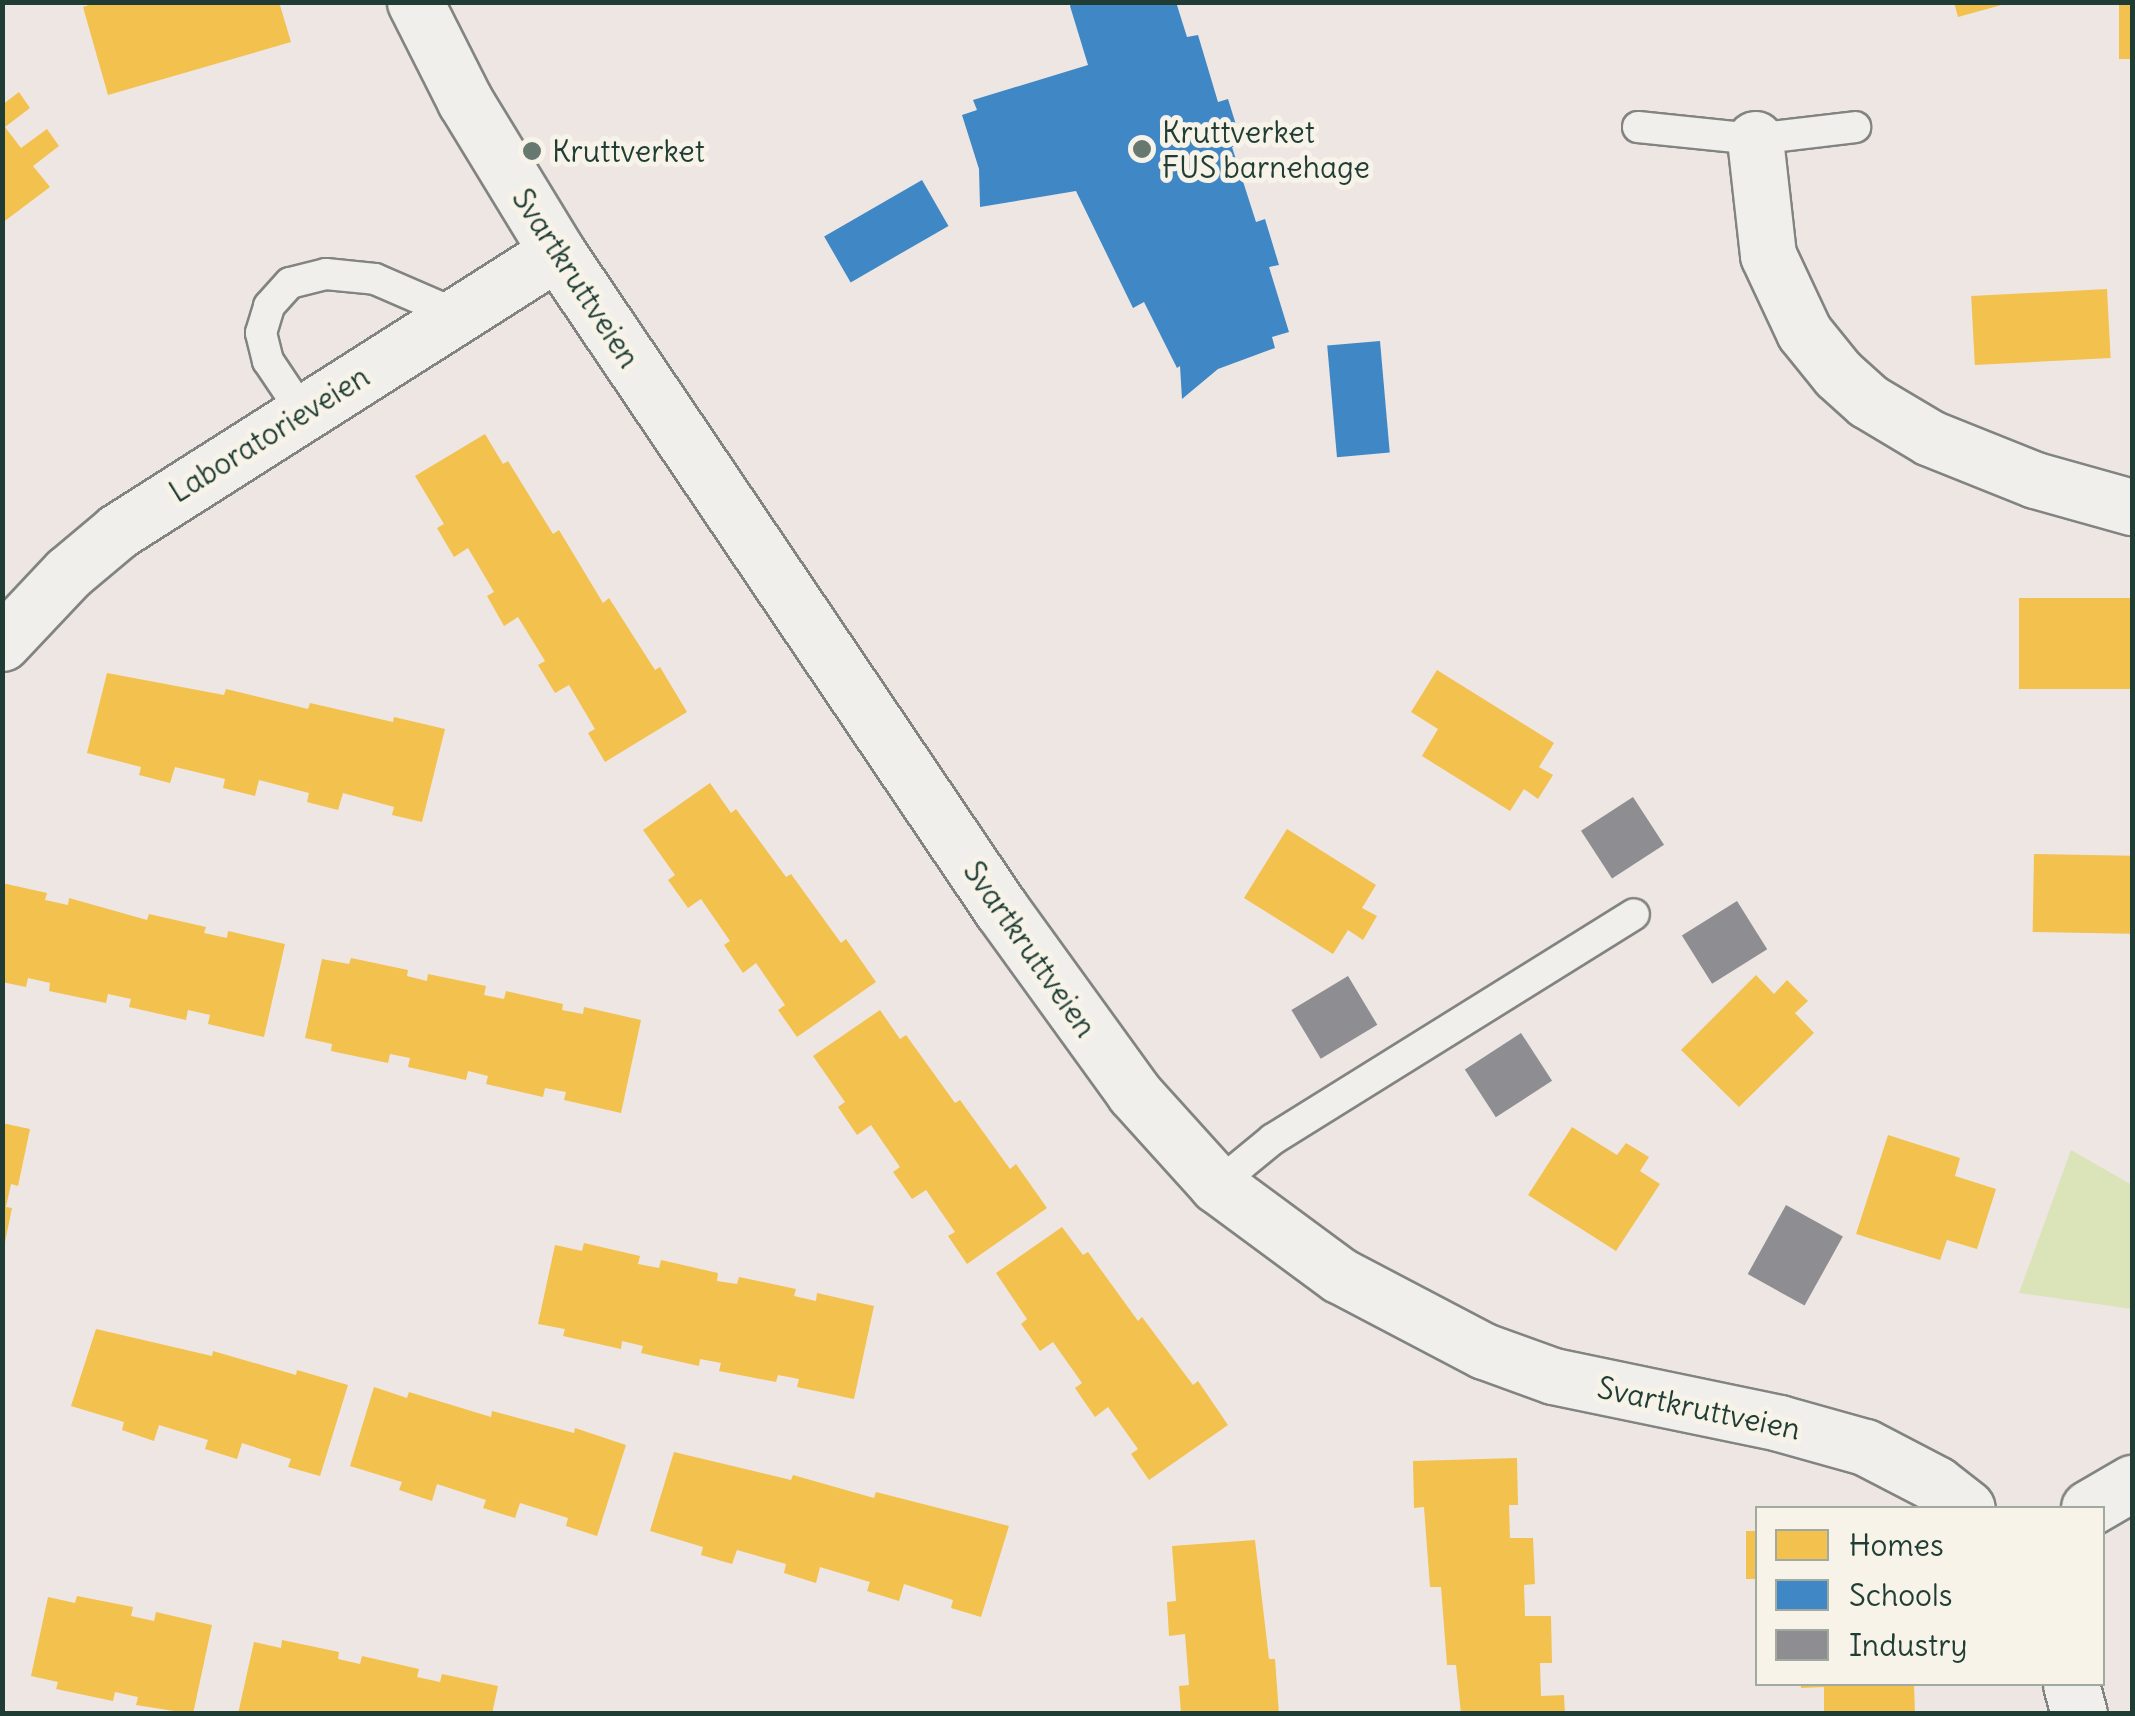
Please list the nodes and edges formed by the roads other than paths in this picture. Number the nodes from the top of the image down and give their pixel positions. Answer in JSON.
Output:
{"nodes":[{"id":1,"x":415,"y":2,"type":"edge"},
{"id":2,"x":1855,"y":126,"type":"dead end"},
{"id":3,"x":1638,"y":128,"type":"dead end"},
{"id":4,"x":1755,"y":139,"type":"junction"},
{"id":5,"x":556,"y":252,"type":"junction"},
{"id":6,"x":458,"y":316,"type":"junction"},
{"id":7,"x":303,"y":413,"type":"junction"},
{"id":8,"x":2132,"y":507,"type":"edge"},
{"id":9,"x":2,"y":643,"type":"edge"},
{"id":10,"x":1634,"y":914,"type":"dead end"},
{"id":11,"x":1218,"y":1184,"type":"junction"},
{"id":12,"x":2132,"y":1483,"type":"edge"},
{"id":13,"x":1964,"y":1506,"type":"edge"},
{"id":14,"x":2092,"y":1506,"type":"edge"},
{"id":15,"x":2072,"y":1686,"type":"edge"},
{"id":16,"x":2079,"y":1714,"type":"edge"}],
"edges":[{"from":1,"to":5,"type":"street","name":"Svartkruttveien"},
{"from":2,"to":4,"type":"lane"},
{"from":3,"to":4,"type":"lane"},
{"from":4,"to":8,"type":"street"},
{"from":5,"to":6,"type":"street","name":"Laboratorieveien"},
{"from":5,"to":11,"type":"street","name":"Svartkruttveien"},
{"from":6,"to":7,"type":"street","name":"Laboratorieveien"},
{"from":6,"to":7,"type":"lane"},
{"from":7,"to":9,"type":"street","name":"Laboratorieveien"},
{"from":10,"to":11,"type":"lane"},
{"from":11,"to":13,"type":"street","name":"Svartkruttveien"},
{"from":12,"to":14,"type":"street"},
{"from":15,"to":16,"type":"street"}]}
